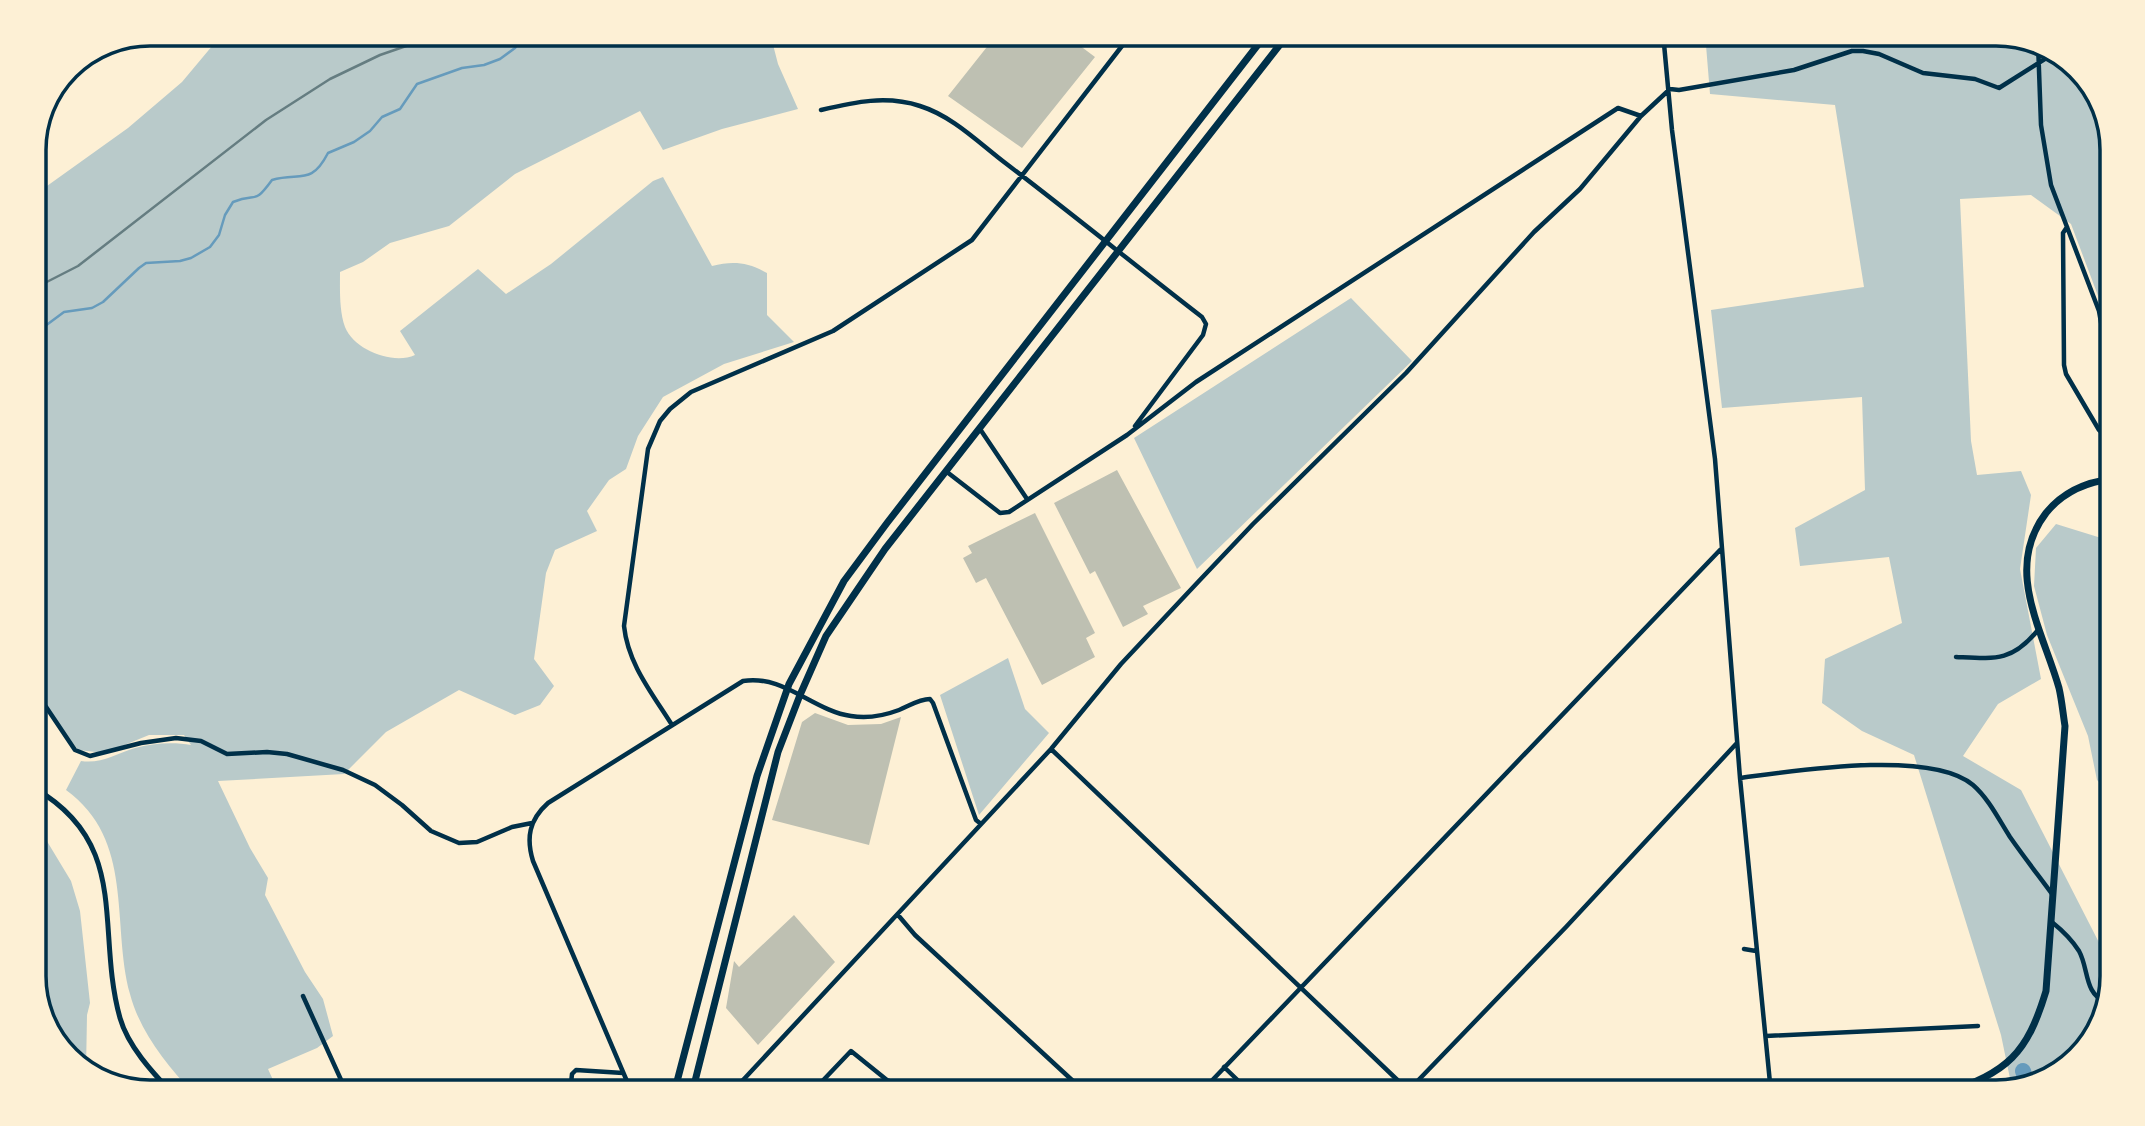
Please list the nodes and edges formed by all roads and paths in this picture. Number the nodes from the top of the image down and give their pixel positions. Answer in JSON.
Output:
{"nodes":[{"id":1,"x":1123,"y":45,"type":"edge"},
{"id":2,"x":1258,"y":45,"type":"edge"},
{"id":3,"x":1280,"y":45,"type":"edge"},
{"id":4,"x":1664,"y":45,"type":"edge"},
{"id":5,"x":2039,"y":55,"type":"edge"},
{"id":6,"x":2045,"y":58,"type":"edge"},
{"id":7,"x":2039,"y":61,"type":"junction"},
{"id":8,"x":1670,"y":89,"type":"junction"},
{"id":9,"x":821,"y":110,"type":"dead end"},
{"id":10,"x":1641,"y":116,"type":"junction"},
{"id":11,"x":1022,"y":175,"type":"junction"},
{"id":12,"x":2067,"y":227,"type":"junction"},
{"id":13,"x":1105,"y":242,"type":"junction"},
{"id":14,"x":1117,"y":252,"type":"junction"},
{"id":15,"x":2099,"y":311,"type":"edge"},
{"id":16,"x":980,"y":429,"type":"junction"},
{"id":17,"x":2099,"y":430,"type":"edge"},
{"id":18,"x":1131,"y":433,"type":"junction"},
{"id":19,"x":947,"y":472,"type":"junction"},
{"id":20,"x":2099,"y":481,"type":"edge"},
{"id":21,"x":1027,"y":499,"type":"junction"},
{"id":22,"x":1721,"y":550,"type":"junction"},
{"id":23,"x":2039,"y":629,"type":"junction"},
{"id":24,"x":1956,"y":657,"type":"dead end"},
{"id":25,"x":787,"y":689,"type":"junction"},
{"id":26,"x":800,"y":695,"type":"junction"},
{"id":27,"x":46,"y":708,"type":"edge"},
{"id":28,"x":672,"y":724,"type":"junction"},
{"id":29,"x":1737,"y":743,"type":"junction"},
{"id":30,"x":1051,"y":749,"type":"junction"},
{"id":31,"x":1740,"y":778,"type":"junction"},
{"id":32,"x":46,"y":797,"type":"edge"},
{"id":33,"x":532,"y":823,"type":"junction"},
{"id":34,"x":981,"y":824,"type":"junction"},
{"id":35,"x":2054,"y":898,"type":"junction"},
{"id":36,"x":898,"y":915,"type":"junction"},
{"id":37,"x":2053,"y":923,"type":"junction"},
{"id":38,"x":1744,"y":949,"type":"dead end"},
{"id":39,"x":1756,"y":951,"type":"junction"},
{"id":40,"x":1302,"y":988,"type":"junction"},
{"id":41,"x":303,"y":996,"type":"dead end"},
{"id":42,"x":2097,"y":999,"type":"edge"},
{"id":43,"x":1978,"y":1026,"type":"dead end"},
{"id":44,"x":1766,"y":1036,"type":"junction"},
{"id":45,"x":1224,"y":1067,"type":"junction"},
{"id":46,"x":624,"y":1073,"type":"junction"},
{"id":47,"x":161,"y":1080,"type":"edge"},
{"id":48,"x":341,"y":1080,"type":"edge"},
{"id":49,"x":571,"y":1080,"type":"edge"},
{"id":50,"x":627,"y":1080,"type":"edge"},
{"id":51,"x":677,"y":1080,"type":"edge"},
{"id":52,"x":695,"y":1080,"type":"edge"},
{"id":53,"x":743,"y":1080,"type":"edge"},
{"id":54,"x":823,"y":1080,"type":"edge"},
{"id":55,"x":888,"y":1080,"type":"edge"},
{"id":56,"x":1072,"y":1080,"type":"edge"},
{"id":57,"x":1212,"y":1080,"type":"edge"},
{"id":58,"x":1238,"y":1080,"type":"edge"},
{"id":59,"x":1397,"y":1080,"type":"edge"},
{"id":60,"x":1420,"y":1080,"type":"edge"},
{"id":61,"x":1770,"y":1080,"type":"edge"},
{"id":62,"x":1978,"y":1080,"type":"edge"}],
"edges":[{"from":1,"to":11,"type":"street"},
{"from":2,"to":13,"type":"highway"},
{"from":3,"to":14,"type":"highway"},
{"from":4,"to":8,"type":"street"},
{"from":5,"to":7,"type":"street"},
{"from":6,"to":7,"type":"street"},
{"from":7,"to":8,"type":"street"},
{"from":7,"to":12,"type":"street"},
{"from":8,"to":10,"type":"street"},
{"from":8,"to":22,"type":"street"},
{"from":9,"to":11,"type":"street"},
{"from":10,"to":18,"type":"street"},
{"from":10,"to":30,"type":"street"},
{"from":11,"to":13,"type":"street"},
{"from":11,"to":28,"type":"street"},
{"from":12,"to":15,"type":"street"},
{"from":12,"to":17,"type":"street"},
{"from":13,"to":14,"type":"street"},
{"from":13,"to":25,"type":"highway"},
{"from":14,"to":16,"type":"highway"},
{"from":14,"to":18,"type":"street"},
{"from":16,"to":19,"type":"highway"},
{"from":16,"to":21,"type":"street"},
{"from":18,"to":21,"type":"street"},
{"from":19,"to":21,"type":"street"},
{"from":19,"to":26,"type":"highway"},
{"from":20,"to":23,"type":"highway"},
{"from":22,"to":29,"type":"street"},
{"from":22,"to":40,"type":"street"},
{"from":23,"to":24,"type":"street"},
{"from":23,"to":35,"type":"highway"},
{"from":25,"to":26,"type":"street"},
{"from":25,"to":28,"type":"street"},
{"from":25,"to":51,"type":"highway"},
{"from":26,"to":34,"type":"street"},
{"from":26,"to":52,"type":"highway"},
{"from":27,"to":33,"type":"street"},
{"from":28,"to":33,"type":"street"},
{"from":29,"to":31,"type":"street"},
{"from":29,"to":60,"type":"street"},
{"from":30,"to":34,"type":"street"},
{"from":30,"to":40,"type":"street"},
{"from":31,"to":35,"type":"street"},
{"from":31,"to":39,"type":"street"},
{"from":32,"to":47,"type":"street"},
{"from":33,"to":46,"type":"street"},
{"from":34,"to":36,"type":"street"},
{"from":35,"to":37,"type":"highway"},
{"from":36,"to":53,"type":"street"},
{"from":36,"to":56,"type":"street"},
{"from":37,"to":42,"type":"street"},
{"from":37,"to":62,"type":"highway"},
{"from":38,"to":39,"type":"street"},
{"from":39,"to":44,"type":"street"},
{"from":40,"to":45,"type":"street"},
{"from":40,"to":59,"type":"street"},
{"from":41,"to":48,"type":"street"},
{"from":43,"to":44,"type":"street"},
{"from":44,"to":61,"type":"street"},
{"from":45,"to":57,"type":"street"},
{"from":45,"to":58,"type":"street"},
{"from":46,"to":49,"type":"street"},
{"from":46,"to":50,"type":"street"},
{"from":54,"to":55,"type":"street"}]}
